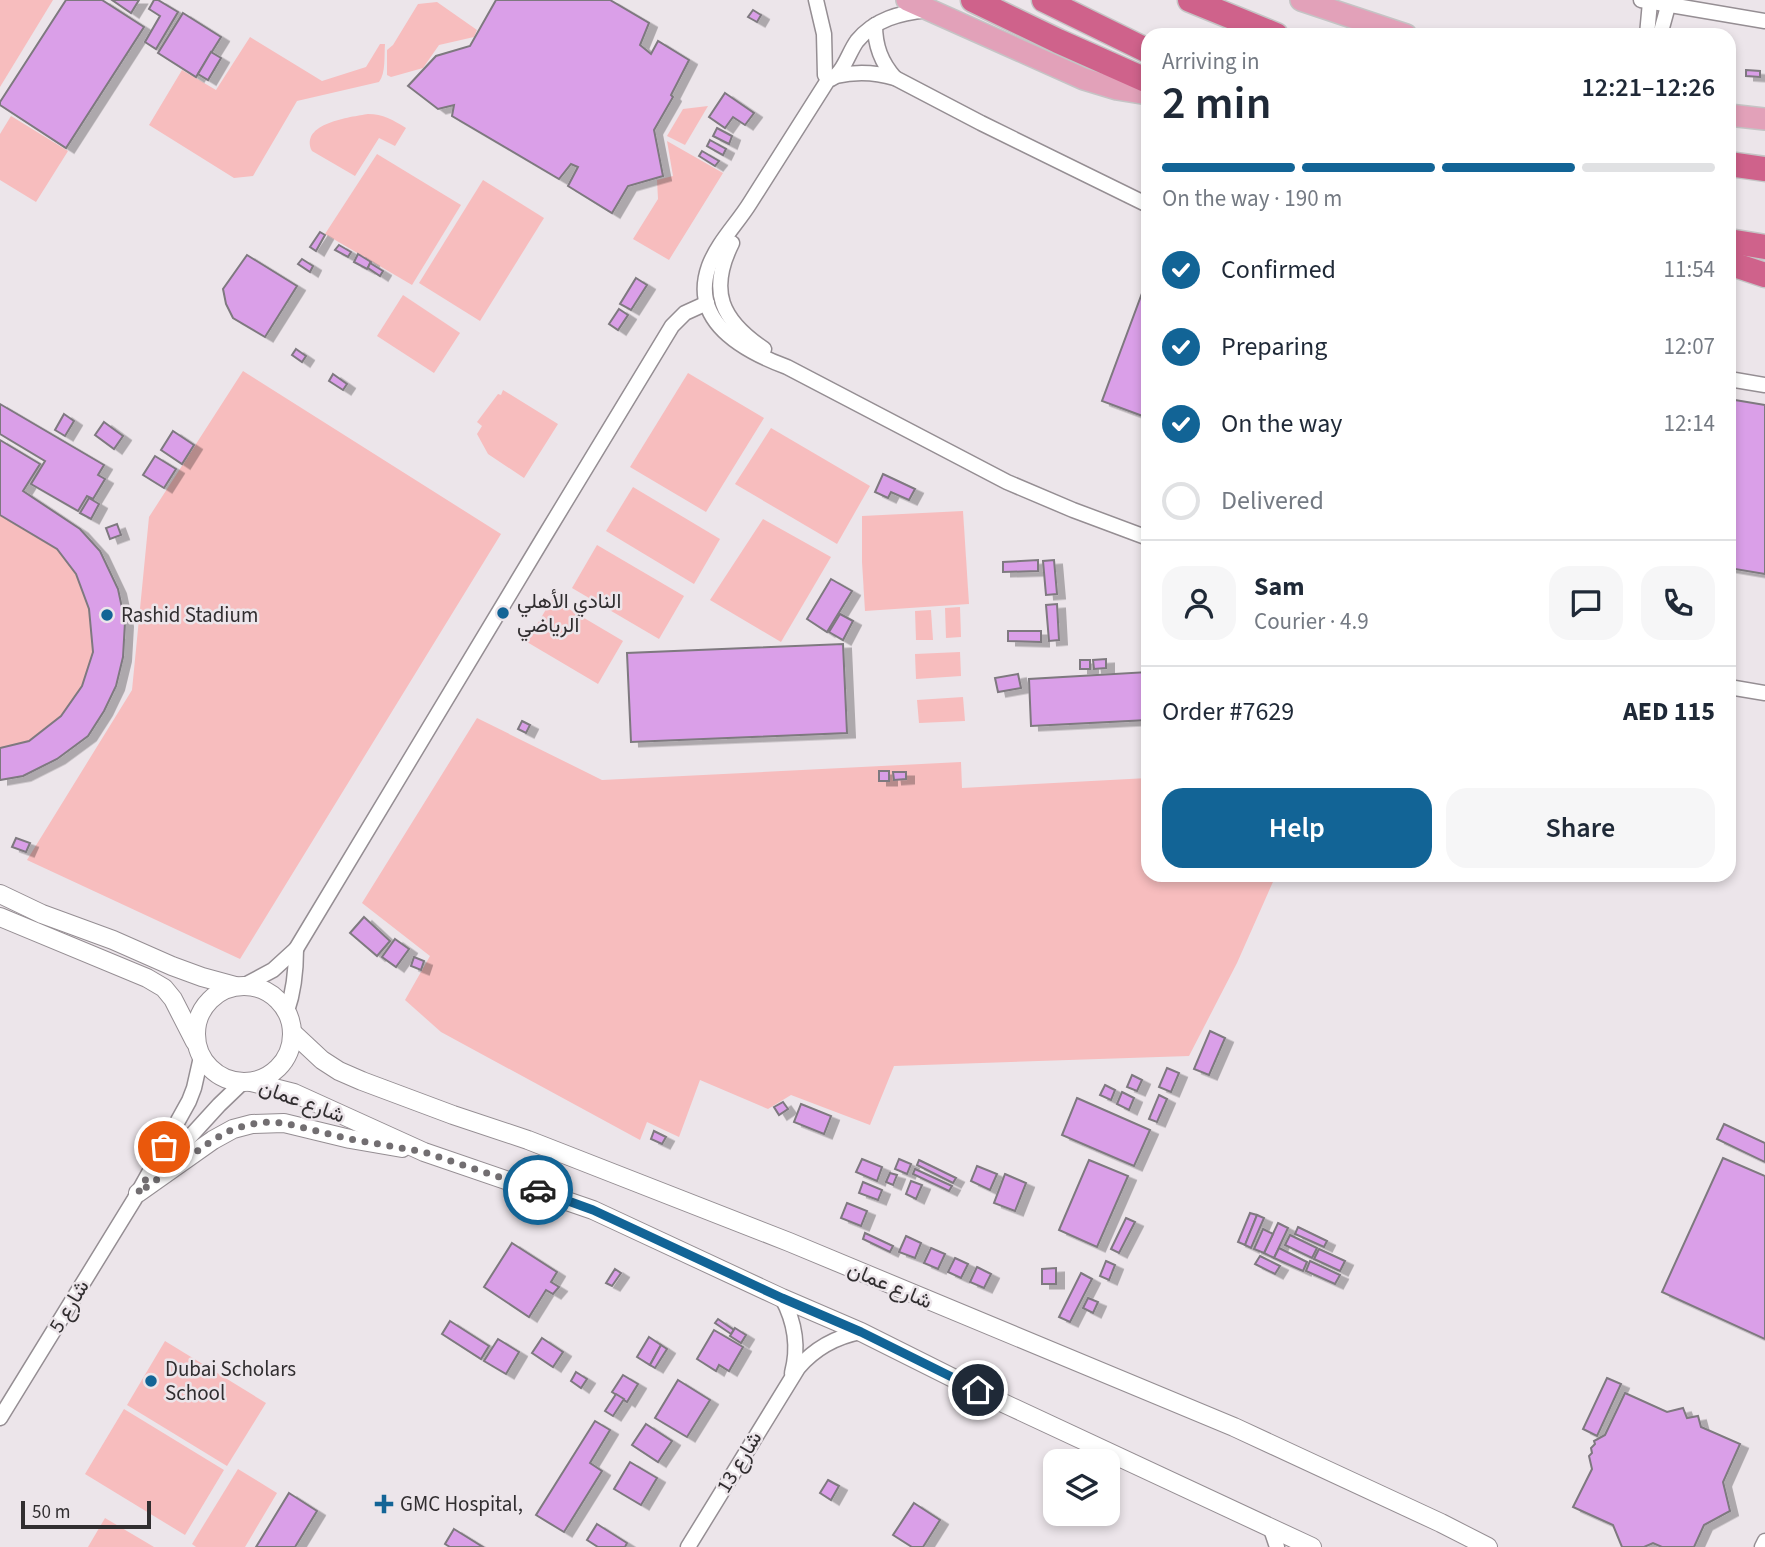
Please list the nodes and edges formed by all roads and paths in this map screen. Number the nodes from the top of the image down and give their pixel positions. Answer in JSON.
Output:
{"nodes":[{"id":1,"x":816,"y":0,"type":"edge"},
{"id":2,"x":907,"y":0,"type":"edge"},
{"id":3,"x":973,"y":0,"type":"edge"},
{"id":4,"x":1044,"y":0,"type":"edge"},
{"id":5,"x":1190,"y":0,"type":"edge"},
{"id":6,"x":1301,"y":0,"type":"edge"},
{"id":7,"x":1645,"y":1,"type":"edge"},
{"id":8,"x":1668,"y":6,"type":"junction"},
{"id":9,"x":928,"y":10,"type":"junction"},
{"id":10,"x":1765,"y":21,"type":"edge"},
{"id":11,"x":875,"y":24,"type":"junction"},
{"id":12,"x":1257,"y":28,"type":"edge"},
{"id":13,"x":1385,"y":28,"type":"edge"},
{"id":14,"x":1647,"y":28,"type":"edge"},
{"id":15,"x":1662,"y":28,"type":"edge"},
{"id":16,"x":1141,"y":48,"type":"edge"},
{"id":17,"x":832,"y":78,"type":"junction"},
{"id":18,"x":895,"y":78,"type":"junction"},
{"id":19,"x":1141,"y":78,"type":"edge"},
{"id":20,"x":1141,"y":93,"type":"edge"},
{"id":21,"x":1736,"y":116,"type":"edge"},
{"id":22,"x":1765,"y":119,"type":"edge"},
{"id":23,"x":1736,"y":165,"type":"edge"},
{"id":24,"x":1765,"y":169,"type":"edge"},
{"id":25,"x":1141,"y":202,"type":"edge"},
{"id":26,"x":743,"y":214,"type":"junction"},
{"id":27,"x":1736,"y":242,"type":"edge"},
{"id":28,"x":1765,"y":247,"type":"edge"},
{"id":29,"x":1736,"y":265,"type":"edge"},
{"id":30,"x":1765,"y":275,"type":"edge"},
{"id":31,"x":707,"y":303,"type":"junction"},
{"id":32,"x":787,"y":367,"type":"junction"},
{"id":33,"x":1736,"y":380,"type":"edge"},
{"id":34,"x":1765,"y":384,"type":"edge"},
{"id":35,"x":1141,"y":535,"type":"edge"},
{"id":36,"x":1736,"y":688,"type":"edge"},
{"id":37,"x":1765,"y":693,"type":"edge"},
{"id":38,"x":0,"y":894,"type":"edge"},
{"id":39,"x":0,"y":917,"type":"edge"},
{"id":40,"x":296,"y":949,"type":"junction"},
{"id":41,"x":240,"y":985,"type":"junction"},
{"id":42,"x":287,"y":1011,"type":"junction"},
{"id":43,"x":292,"y":1032,"type":"junction"},
{"id":44,"x":199,"y":1051,"type":"junction"},
{"id":45,"x":247,"y":1082,"type":"junction"},
{"id":46,"x":424,"y":1152,"type":"junction"},
{"id":47,"x":138,"y":1193,"type":"junction"},
{"id":48,"x":782,"y":1298,"type":"junction"},
{"id":49,"x":861,"y":1332,"type":"junction"},
{"id":50,"x":790,"y":1378,"type":"junction"},
{"id":51,"x":0,"y":1418,"type":"edge"},
{"id":52,"x":1271,"y":1529,"type":"junction"},
{"id":53,"x":1765,"y":1541,"type":"edge"},
{"id":54,"x":688,"y":1547,"type":"edge"},
{"id":55,"x":1278,"y":1547,"type":"edge"},
{"id":56,"x":1312,"y":1547,"type":"edge"},
{"id":57,"x":1488,"y":1547,"type":"edge"},
{"id":58,"x":1762,"y":1547,"type":"edge"}],
"edges":[{"from":1,"to":17,"type":"street"},
{"from":2,"to":9,"type":"main road"},
{"from":3,"to":19,"type":"highway"},
{"from":4,"to":16,"type":"highway"},
{"from":5,"to":12,"type":"highway"},
{"from":6,"to":13,"type":"main road"},
{"from":7,"to":8,"type":"street"},
{"from":7,"to":14,"type":"street"},
{"from":8,"to":10,"type":"street"},
{"from":8,"to":15,"type":"street"},
{"from":9,"to":11,"type":"street"},
{"from":9,"to":20,"type":"main road"},
{"from":11,"to":17,"type":"street"},
{"from":11,"to":18,"type":"street"},
{"from":17,"to":18,"type":"street"},
{"from":17,"to":26,"type":"street"},
{"from":18,"to":25,"type":"street"},
{"from":21,"to":22,"type":"main road"},
{"from":23,"to":24,"type":"highway"},
{"from":26,"to":31,"type":"street"},
{"from":26,"to":32,"type":"street"},
{"from":27,"to":28,"type":"highway"},
{"from":29,"to":30,"type":"highway"},
{"from":31,"to":32,"type":"street"},
{"from":31,"to":40,"type":"street"},
{"from":32,"to":35,"type":"street"},
{"from":33,"to":34,"type":"street"},
{"from":36,"to":37,"type":"street"},
{"from":38,"to":41,"type":"street"},
{"from":39,"to":44,"type":"street"},
{"from":40,"to":41,"type":"street"},
{"from":40,"to":42,"type":"street"},
{"from":41,"to":42,"type":"street"},
{"from":41,"to":44,"type":"street"},
{"from":42,"to":43,"type":"street"},
{"from":43,"to":45,"type":"street"},
{"from":43,"to":57,"type":"street","name":"شارع عمان"},
{"from":44,"to":45,"type":"street"},
{"from":44,"to":47,"type":"street","name":"شارع 5"},
{"from":45,"to":46,"type":"street","name":"شارع عمان"},
{"from":45,"to":47,"type":"street","name":"شارع 5"},
{"from":46,"to":47,"type":"street"},
{"from":46,"to":48,"type":"street","name":"شارع عمان"},
{"from":47,"to":51,"type":"street","name":"شارع 5"},
{"from":48,"to":49,"type":"street","name":"شارع عمان"},
{"from":48,"to":50,"type":"street","name":"شارع 13"},
{"from":49,"to":50,"type":"street","name":"شارع 13"},
{"from":49,"to":52,"type":"street","name":"شارع عمان"},
{"from":50,"to":54,"type":"street","name":"شارع 13"},
{"from":52,"to":55,"type":"street"},
{"from":52,"to":56,"type":"street","name":"شارع عمان"},
{"from":53,"to":58,"type":"street"}]}
